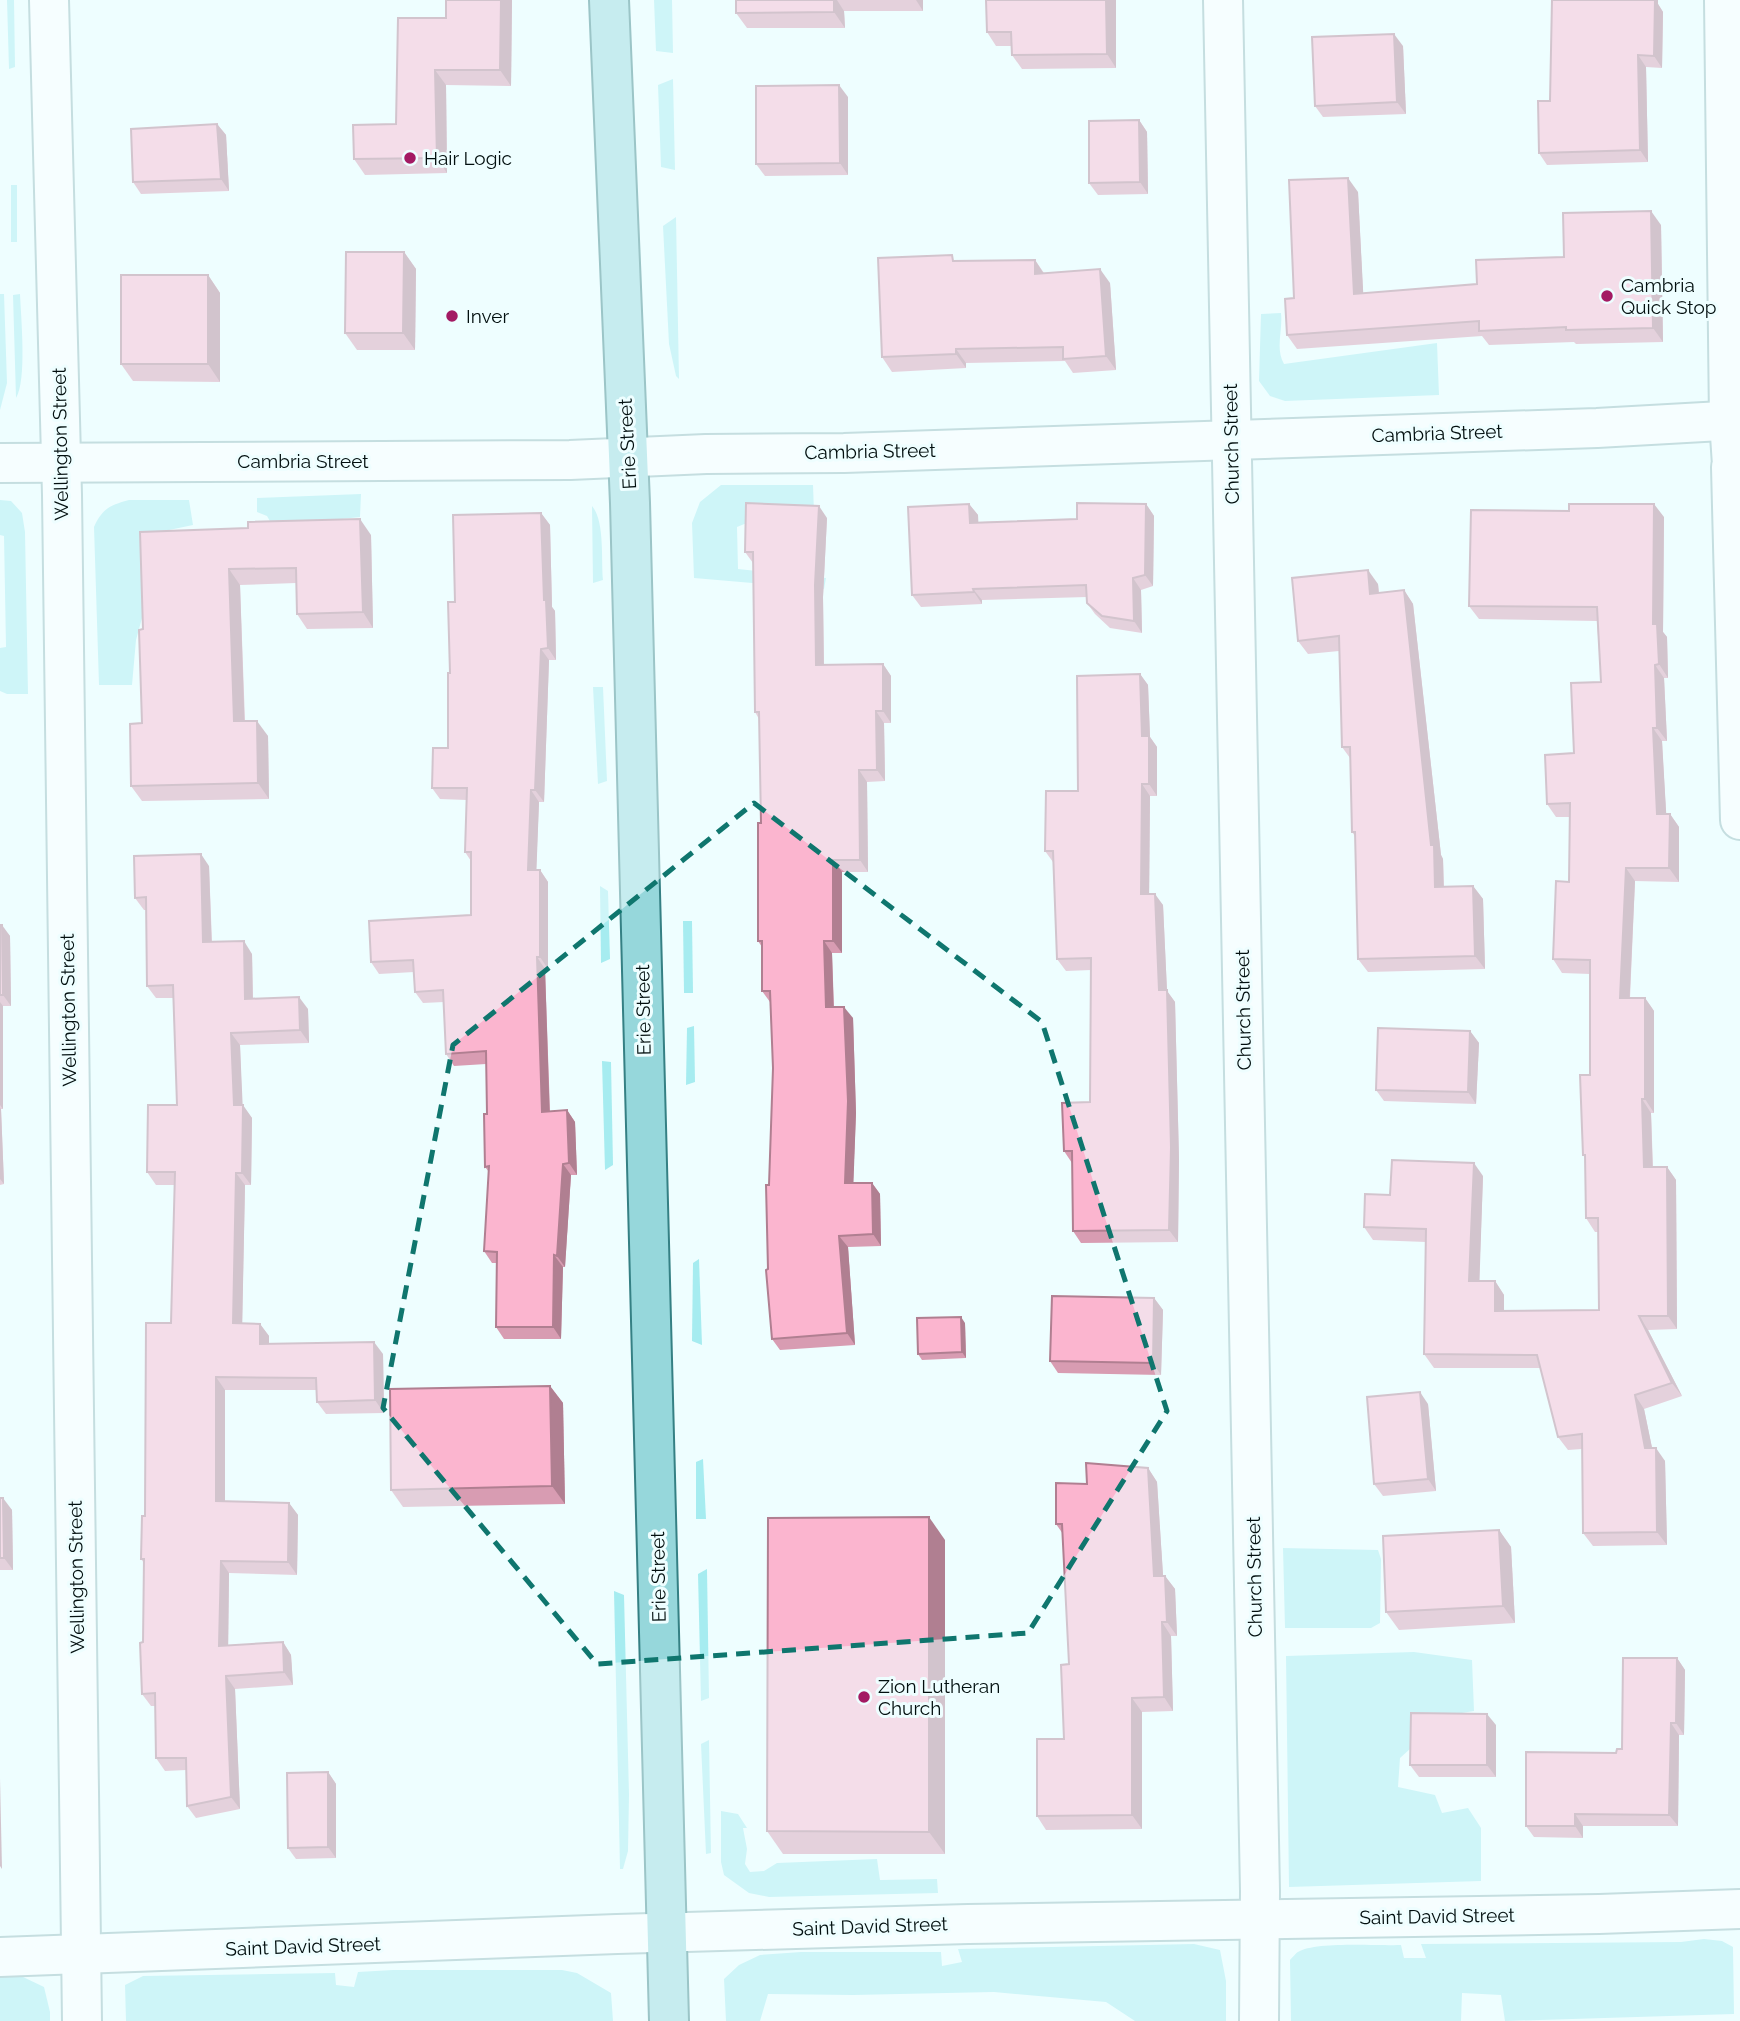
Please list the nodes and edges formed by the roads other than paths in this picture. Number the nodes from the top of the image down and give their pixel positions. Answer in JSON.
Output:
{"nodes":[{"id":1,"x":49,"y":0,"type":"edge"},
{"id":2,"x":609,"y":0,"type":"edge"},
{"id":3,"x":1223,"y":0,"type":"edge"},
{"id":4,"x":1724,"y":0,"type":"edge"},
{"id":5,"x":1735,"y":420,"type":"edge"},
{"id":6,"x":1232,"y":440,"type":"junction"},
{"id":7,"x":627,"y":457,"type":"junction"},
{"id":8,"x":61,"y":462,"type":"junction"},
{"id":9,"x":0,"y":463,"type":"edge"},
{"id":10,"x":1740,"y":820,"type":"edge"},
{"id":11,"x":1740,"y":1909,"type":"edge"},
{"id":12,"x":1261,"y":1919,"type":"junction"},
{"id":13,"x":667,"y":1933,"type":"junction"},
{"id":14,"x":80,"y":1956,"type":"junction"},
{"id":15,"x":0,"y":1957,"type":"edge"},
{"id":16,"x":82,"y":2021,"type":"edge"},
{"id":17,"x":669,"y":2021,"type":"edge"},
{"id":18,"x":1259,"y":2021,"type":"edge"}],
"edges":[{"from":1,"to":8,"type":"street","name":"Wellington Street"},
{"from":2,"to":7,"type":"main road","name":"Erie Street"},
{"from":3,"to":6,"type":"street","name":"Church Street"},
{"from":4,"to":5,"type":"street"},
{"from":5,"to":6,"type":"street","name":"Cambria Street"},
{"from":5,"to":10,"type":"street"},
{"from":6,"to":7,"type":"street","name":"Cambria Street"},
{"from":6,"to":12,"type":"street","name":"Church Street"},
{"from":7,"to":8,"type":"street","name":"Cambria Street"},
{"from":7,"to":13,"type":"main road","name":"Erie Street"},
{"from":8,"to":9,"type":"street","name":"Cambria Street"},
{"from":8,"to":14,"type":"street","name":"Wellington Street"},
{"from":11,"to":12,"type":"street","name":"Saint David Street"},
{"from":12,"to":13,"type":"street","name":"Saint David Street"},
{"from":12,"to":18,"type":"street","name":"Church Street"},
{"from":13,"to":14,"type":"street","name":"Saint David Street"},
{"from":13,"to":17,"type":"main road","name":"Erie Street"},
{"from":14,"to":15,"type":"street","name":"Saint David Street"},
{"from":14,"to":16,"type":"street","name":"Wellington Street"}]}
